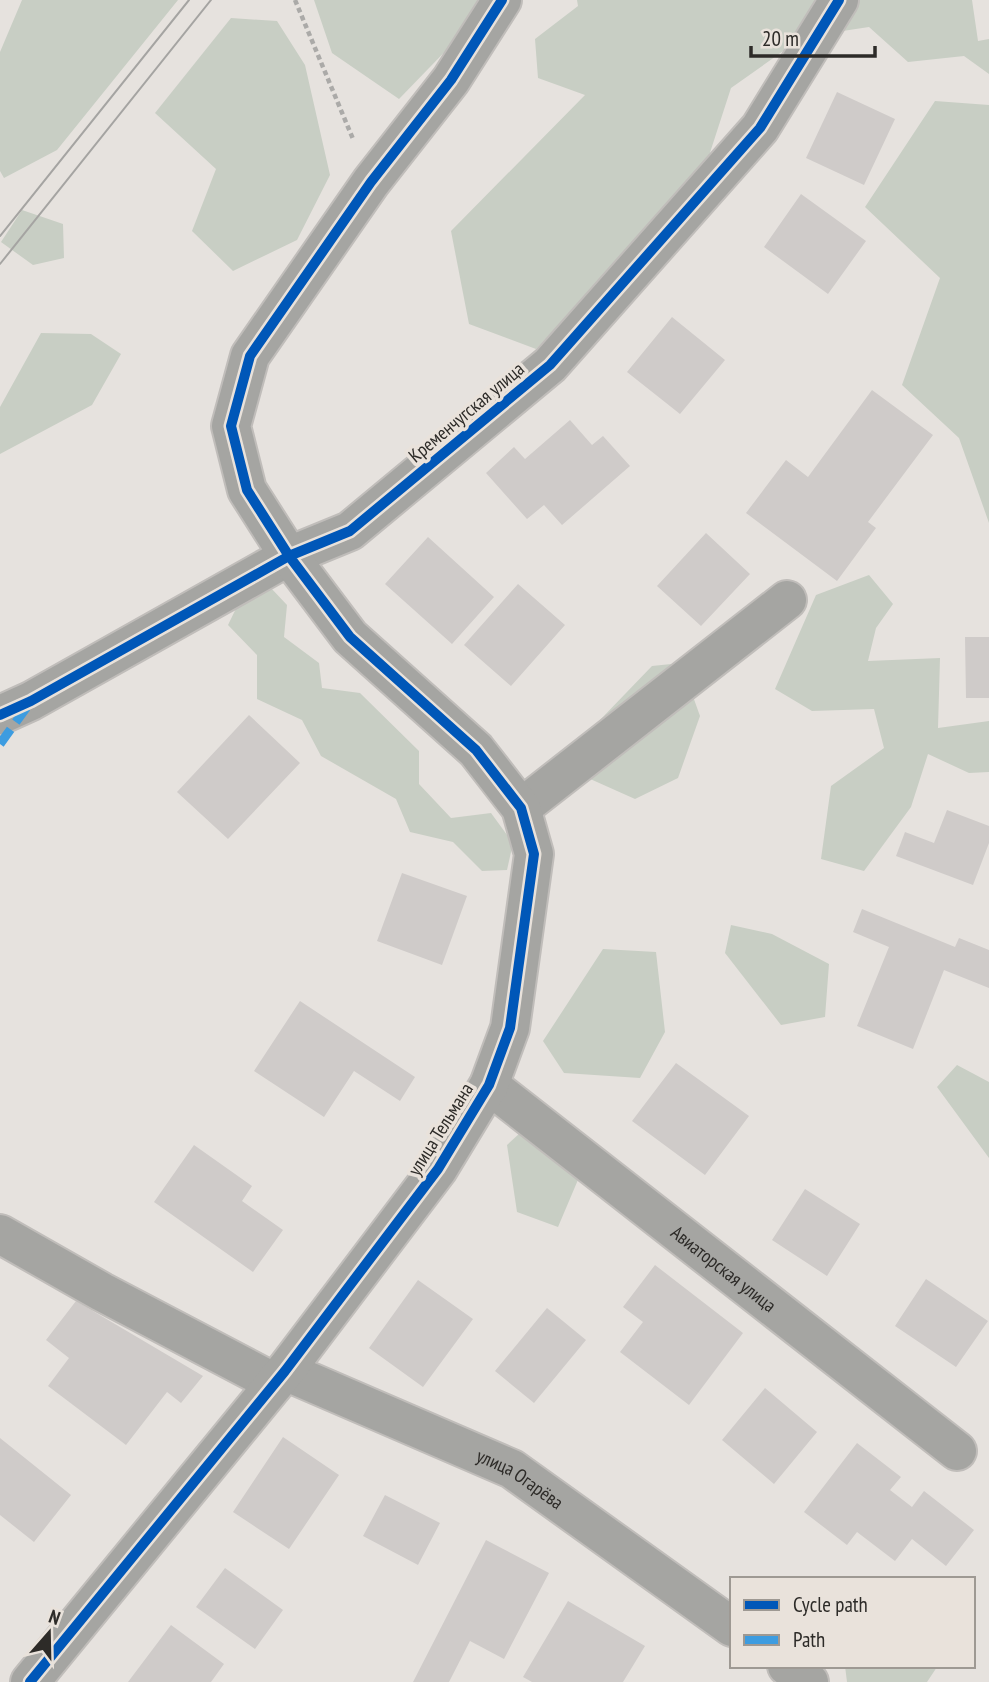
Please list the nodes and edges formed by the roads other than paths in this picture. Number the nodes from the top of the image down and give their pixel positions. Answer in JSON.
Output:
{"nodes":[{"id":1,"x":502,"y":0,"type":"edge"},
{"id":2,"x":839,"y":0,"type":"edge"},
{"id":3,"x":289,"y":556,"type":"junction"},
{"id":4,"x":787,"y":600,"type":"dead end"},
{"id":5,"x":0,"y":715,"type":"edge"},
{"id":6,"x":521,"y":808,"type":"junction"},
{"id":7,"x":489,"y":1085,"type":"junction"},
{"id":8,"x":0,"y":1234,"type":"edge"},
{"id":9,"x":280,"y":1377,"type":"junction"},
{"id":10,"x":957,"y":1451,"type":"dead end"},
{"id":11,"x":730,"y":1626,"type":"edge"},
{"id":12,"x":790,"y":1668,"type":"edge"},
{"id":13,"x":30,"y":1682,"type":"edge"},
{"id":14,"x":809,"y":1682,"type":"edge"}],
"edges":[{"from":1,"to":3,"type":"street","name":"улица Тельмана"},
{"from":2,"to":3,"type":"street","name":"Кременчугская улица"},
{"from":3,"to":5,"type":"street","name":"Кременчугская улица"},
{"from":3,"to":6,"type":"street","name":"улица Тельмана"},
{"from":4,"to":6,"type":"street"},
{"from":6,"to":7,"type":"street","name":"улица Тельмана"},
{"from":7,"to":9,"type":"street","name":"улица Тельмана"},
{"from":7,"to":10,"type":"street","name":"Авиаторская улица"},
{"from":8,"to":9,"type":"street","name":"улица Огарёва"},
{"from":9,"to":11,"type":"street","name":"улица Огарёва"},
{"from":9,"to":13,"type":"street","name":"улица Тельмана"},
{"from":12,"to":14,"type":"street"}]}
